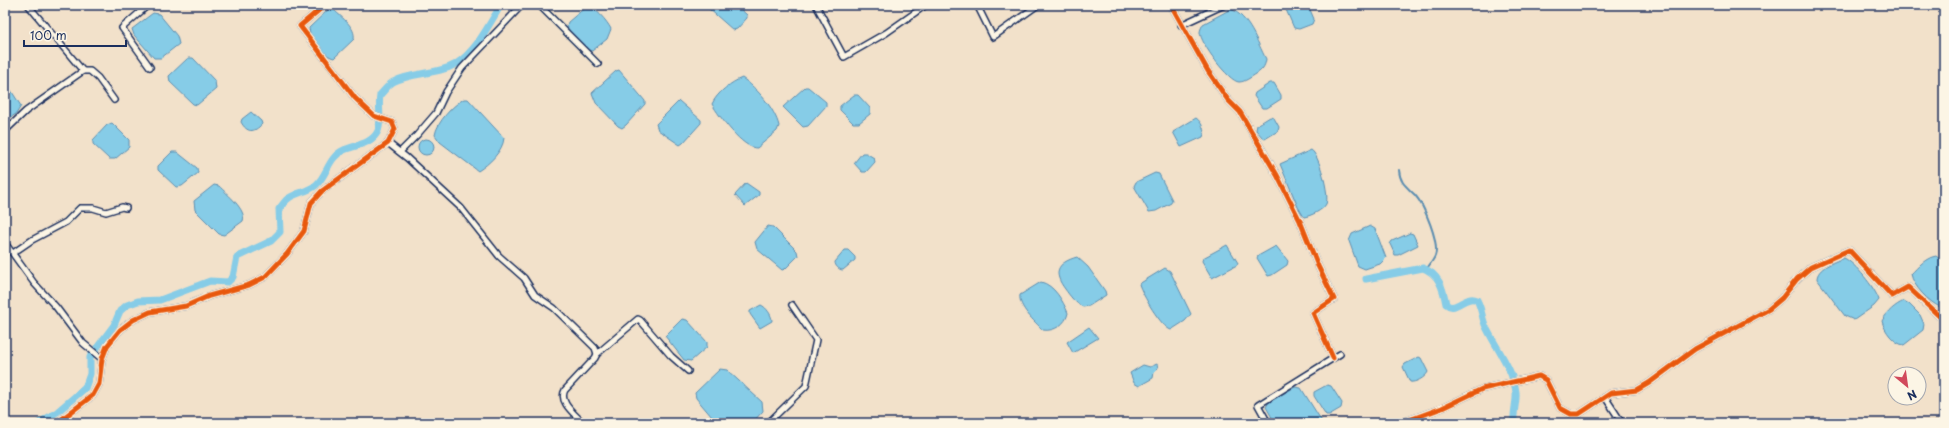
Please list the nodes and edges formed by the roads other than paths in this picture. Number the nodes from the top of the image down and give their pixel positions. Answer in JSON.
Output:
{"nodes":[{"id":1,"x":28,"y":5,"type":"edge"},
{"id":2,"x":146,"y":5,"type":"edge"},
{"id":3,"x":326,"y":5,"type":"edge"},
{"id":4,"x":522,"y":5,"type":"edge"},
{"id":5,"x":539,"y":5,"type":"edge"},
{"id":6,"x":816,"y":5,"type":"edge"},
{"id":7,"x":926,"y":5,"type":"edge"},
{"id":8,"x":977,"y":5,"type":"edge"},
{"id":9,"x":1038,"y":5,"type":"edge"},
{"id":10,"x":1171,"y":5,"type":"edge"},
{"id":11,"x":1224,"y":5,"type":"edge"},
{"id":12,"x":1182,"y":25,"type":"junction"},
{"id":13,"x":598,"y":64,"type":"dead end"},
{"id":14,"x":150,"y":67,"type":"dead end"},
{"id":15,"x":83,"y":72,"type":"junction"},
{"id":16,"x":114,"y":100,"type":"dead end"},
{"id":17,"x":5,"y":131,"type":"edge"},
{"id":18,"x":388,"y":143,"type":"junction"},
{"id":19,"x":400,"y":152,"type":"junction"},
{"id":20,"x":126,"y":208,"type":"dead end"},
{"id":21,"x":5,"y":243,"type":"edge"},
{"id":22,"x":13,"y":253,"type":"junction"},
{"id":23,"x":792,"y":306,"type":"dead end"},
{"id":24,"x":1944,"y":313,"type":"edge"},
{"id":25,"x":597,"y":354,"type":"junction"},
{"id":26,"x":1340,"y":354,"type":"dead end"},
{"id":27,"x":1333,"y":358,"type":"junction"},
{"id":28,"x":102,"y":359,"type":"junction"},
{"id":29,"x":688,"y":371,"type":"dead end"},
{"id":30,"x":1605,"y":397,"type":"junction"},
{"id":31,"x":57,"y":423,"type":"edge"},
{"id":32,"x":583,"y":423,"type":"edge"},
{"id":33,"x":768,"y":423,"type":"edge"},
{"id":34,"x":1268,"y":423,"type":"edge"},
{"id":35,"x":1401,"y":423,"type":"edge"},
{"id":36,"x":1622,"y":423,"type":"edge"}],
"edges":[{"from":1,"to":15,"type":"street"},
{"from":2,"to":14,"type":"street"},
{"from":3,"to":18,"type":"street"},
{"from":4,"to":19,"type":"street"},
{"from":5,"to":13,"type":"street"},
{"from":6,"to":7,"type":"street"},
{"from":8,"to":9,"type":"street"},
{"from":10,"to":12,"type":"street"},
{"from":11,"to":12,"type":"street"},
{"from":12,"to":27,"type":"street"},
{"from":15,"to":16,"type":"street"},
{"from":15,"to":17,"type":"street"},
{"from":18,"to":19,"type":"street"},
{"from":18,"to":28,"type":"street"},
{"from":19,"to":25,"type":"street"},
{"from":20,"to":22,"type":"street"},
{"from":21,"to":22,"type":"street"},
{"from":22,"to":28,"type":"street"},
{"from":23,"to":33,"type":"street"},
{"from":24,"to":30,"type":"street"},
{"from":25,"to":29,"type":"street"},
{"from":25,"to":32,"type":"street"},
{"from":26,"to":27,"type":"street"},
{"from":27,"to":34,"type":"street"},
{"from":28,"to":31,"type":"street"},
{"from":30,"to":35,"type":"street"},
{"from":30,"to":36,"type":"street"}]}
